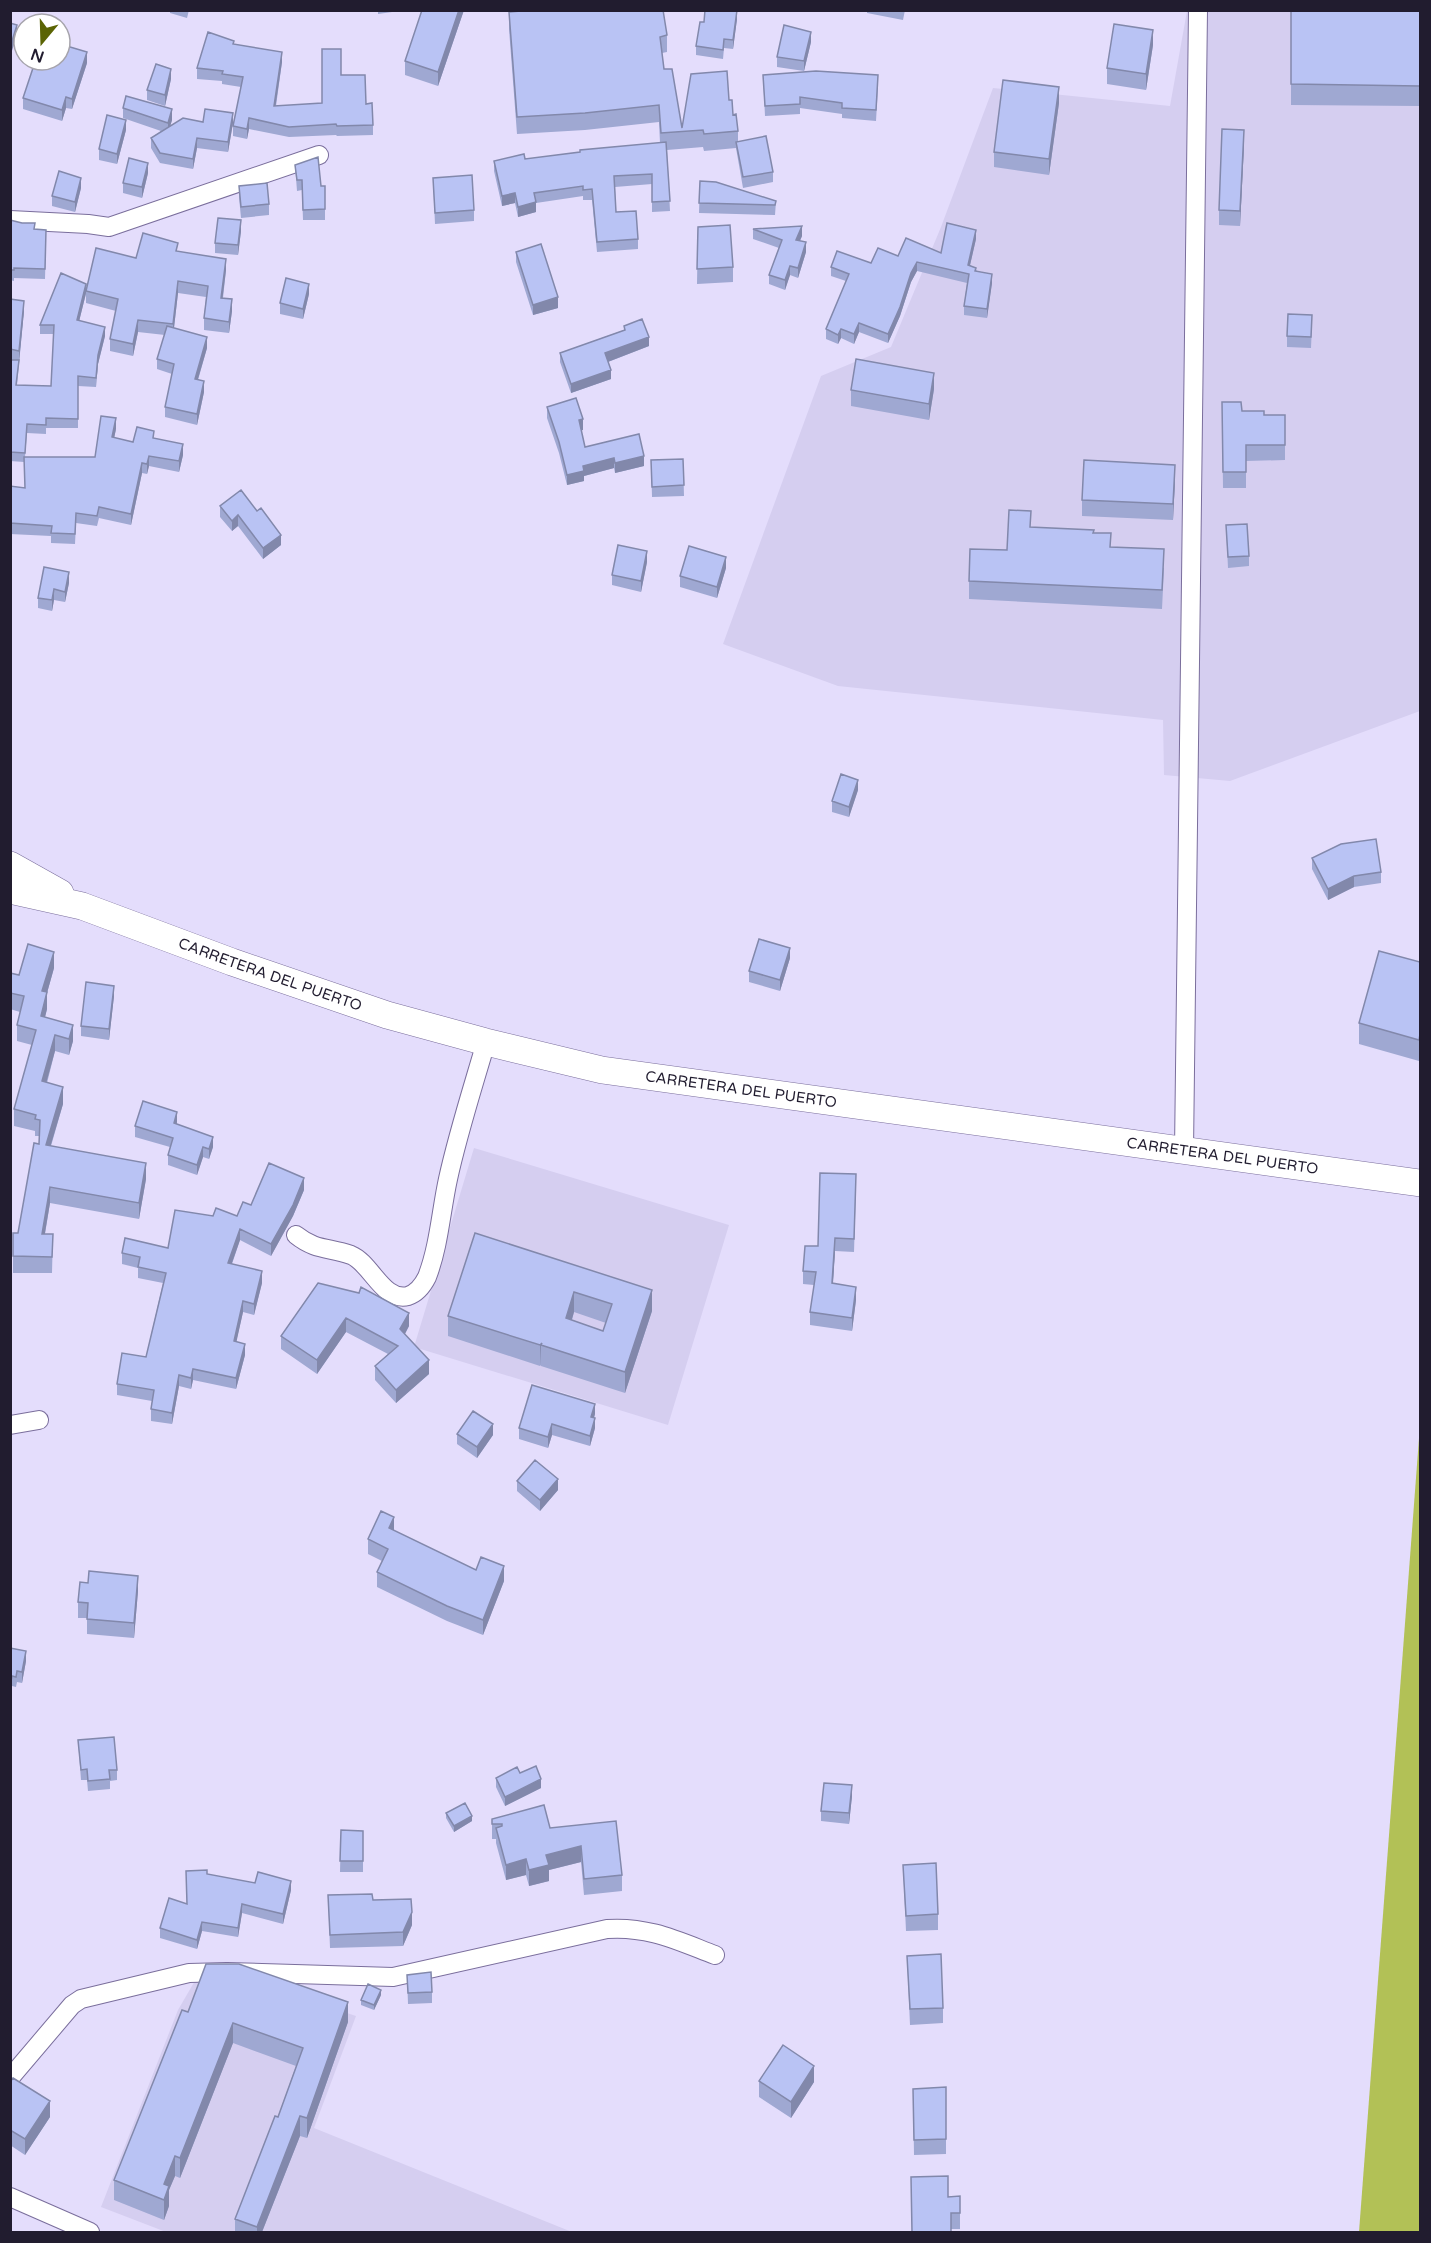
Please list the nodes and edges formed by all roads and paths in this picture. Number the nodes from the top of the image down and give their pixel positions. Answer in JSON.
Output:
{"nodes":[{"id":1,"x":1198,"y":10,"type":"edge"},
{"id":2,"x":320,"y":155,"type":"edge"},
{"id":3,"x":10,"y":220,"type":"edge"},
{"id":4,"x":10,"y":865,"type":"edge"},
{"id":5,"x":10,"y":890,"type":"edge"},
{"id":6,"x":82,"y":906,"type":"junction"},
{"id":7,"x":486,"y":1042,"type":"junction"},
{"id":8,"x":1184,"y":1151,"type":"junction"},
{"id":9,"x":1420,"y":1183,"type":"edge"},
{"id":10,"x":296,"y":1235,"type":"dead end"},
{"id":11,"x":39,"y":1420,"type":"dead end"},
{"id":12,"x":10,"y":1425,"type":"edge"},
{"id":13,"x":715,"y":1955,"type":"dead end"},
{"id":14,"x":10,"y":2078,"type":"edge"},
{"id":15,"x":10,"y":2197,"type":"edge"},
{"id":16,"x":90,"y":2232,"type":"edge"}],
"edges":[{"from":1,"to":8,"type":"street"},
{"from":2,"to":3,"type":"street"},
{"from":4,"to":6,"type":"main road","name":"CARRETERA DEL PUERTO"},
{"from":5,"to":6,"type":"main road","name":"CARRETERA DEL PUERTO"},
{"from":6,"to":7,"type":"main road","name":"CARRETERA DEL PUERTO"},
{"from":7,"to":8,"type":"main road","name":"CARRETERA DEL PUERTO"},
{"from":7,"to":10,"type":"street"},
{"from":8,"to":9,"type":"main road","name":"CARRETERA DEL PUERTO"},
{"from":11,"to":12,"type":"street"},
{"from":13,"to":14,"type":"street"},
{"from":15,"to":16,"type":"street"}]}
